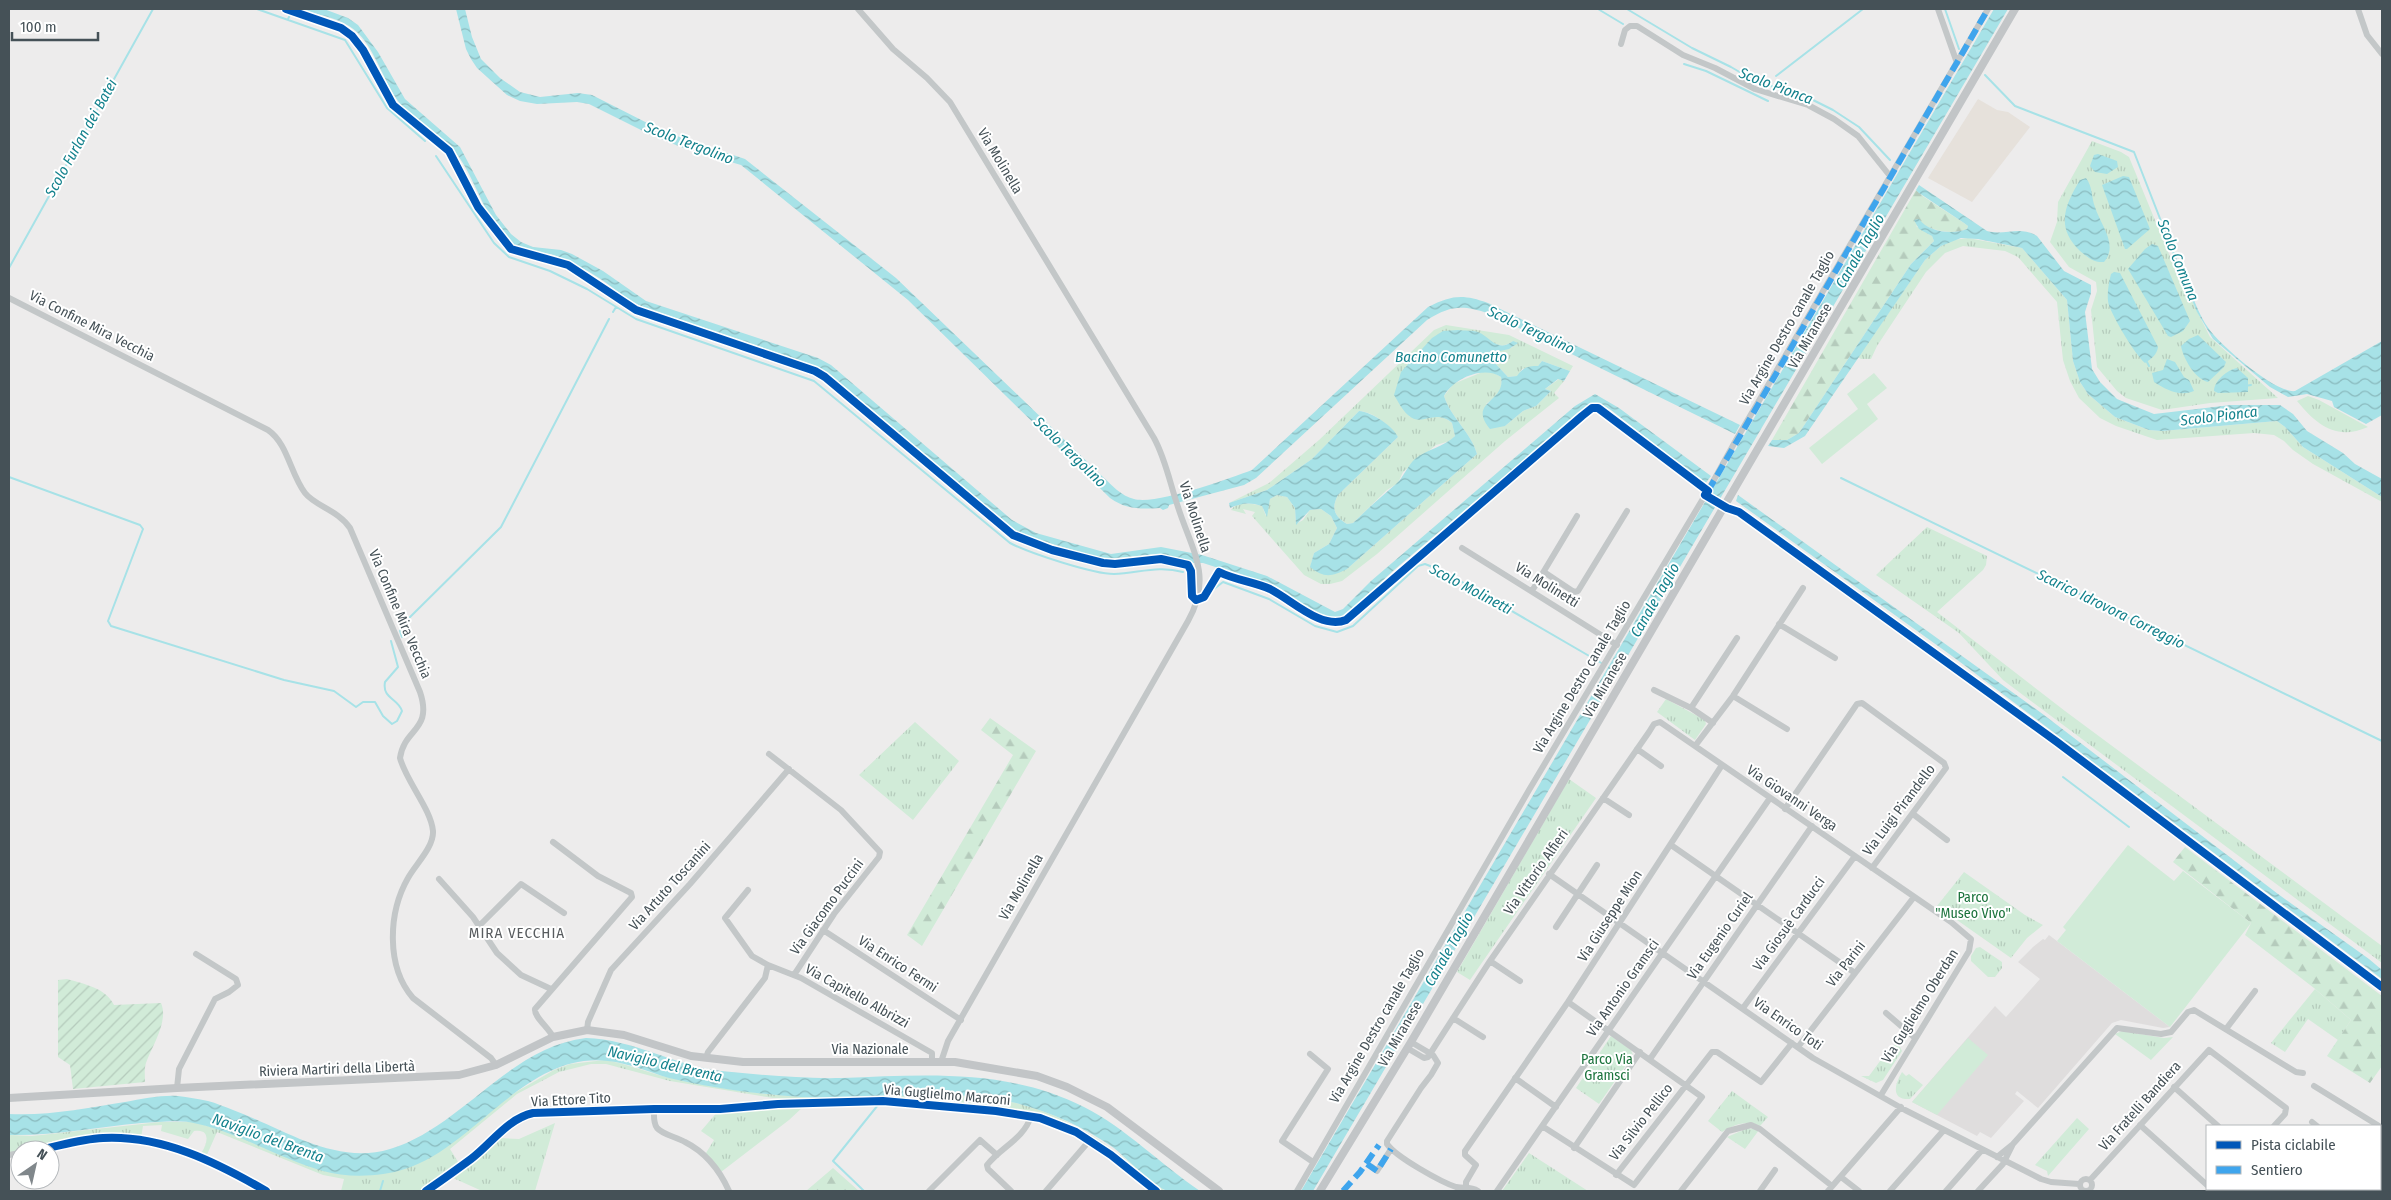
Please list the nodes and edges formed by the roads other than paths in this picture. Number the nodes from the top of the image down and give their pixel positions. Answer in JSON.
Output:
{"nodes":[{"id":1,"x":858,"y":9,"type":"edge"},
{"id":2,"x":1938,"y":9,"type":"edge"},
{"id":3,"x":1988,"y":9,"type":"edge"},
{"id":4,"x":2015,"y":9,"type":"edge"},
{"id":5,"x":2358,"y":9,"type":"edge"},
{"id":6,"x":1621,"y":44,"type":"dead end"},
{"id":7,"x":2382,"y":54,"type":"edge"},
{"id":8,"x":1957,"y":63,"type":"junction"},
{"id":9,"x":1890,"y":176,"type":"junction"},
{"id":10,"x":9,"y":298,"type":"edge"},
{"id":11,"x":1628,"y":511,"type":"dead end"},
{"id":12,"x":1578,"y":516,"type":"dead end"},
{"id":13,"x":1462,"y":548,"type":"dead end"},
{"id":14,"x":1544,"y":572,"type":"junction"},
{"id":15,"x":1803,"y":588,"type":"dead end"},
{"id":16,"x":1532,"y":591,"type":"junction"},
{"id":17,"x":1780,"y":624,"type":"junction"},
{"id":18,"x":1737,"y":638,"type":"dead end"},
{"id":19,"x":1617,"y":645,"type":"junction"},
{"id":20,"x":1835,"y":658,"type":"dead end"},
{"id":21,"x":1654,"y":690,"type":"dead end"},
{"id":22,"x":1733,"y":696,"type":"junction"},
{"id":23,"x":1691,"y":708,"type":"junction"},
{"id":24,"x":1656,"y":723,"type":"joint"},
{"id":25,"x":1713,"y":723,"type":"junction"},
{"id":26,"x":1787,"y":729,"type":"dead end"},
{"id":27,"x":1695,"y":746,"type":"junction"},
{"id":28,"x":1637,"y":749,"type":"junction"},
{"id":29,"x":770,"y":754,"type":"dead end"},
{"id":30,"x":1722,"y":765,"type":"junction"},
{"id":31,"x":1661,"y":766,"type":"dead end"},
{"id":32,"x":789,"y":769,"type":"junction"},
{"id":33,"x":1603,"y":798,"type":"junction"},
{"id":34,"x":1770,"y":798,"type":"junction"},
{"id":35,"x":1785,"y":809,"type":"junction"},
{"id":36,"x":1913,"y":814,"type":"junction"},
{"id":37,"x":1629,"y":815,"type":"dead end"},
{"id":38,"x":1812,"y":826,"type":"junction"},
{"id":39,"x":1948,"y":840,"type":"dead end"},
{"id":40,"x":553,"y":842,"type":"dead end"},
{"id":41,"x":1671,"y":845,"type":"junction"},
{"id":42,"x":1855,"y":856,"type":"junction"},
{"id":43,"x":1597,"y":865,"type":"dead end"},
{"id":44,"x":1872,"y":868,"type":"junction"},
{"id":45,"x":1549,"y":874,"type":"junction"},
{"id":46,"x":1716,"y":876,"type":"junction"},
{"id":47,"x":439,"y":879,"type":"dead end"},
{"id":48,"x":748,"y":890,"type":"dead end"},
{"id":49,"x":1576,"y":894,"type":"junction"},
{"id":50,"x":1914,"y":897,"type":"junction"},
{"id":51,"x":1757,"y":905,"type":"junction"},
{"id":52,"x":564,"y":913,"type":"dead end"},
{"id":53,"x":1620,"y":924,"type":"junction"},
{"id":54,"x":479,"y":926,"type":"junction"},
{"id":55,"x":1556,"y":927,"type":"dead end"},
{"id":56,"x":823,"y":930,"type":"junction"},
{"id":57,"x":1799,"y":933,"type":"junction"},
{"id":58,"x":1663,"y":952,"type":"junction"},
{"id":59,"x":196,"y":954,"type":"dead end"},
{"id":60,"x":1490,"y":961,"type":"junction"},
{"id":61,"x":768,"y":965,"type":"junction"},
{"id":62,"x":1856,"y":973,"type":"junction"},
{"id":63,"x":794,"y":975,"type":"junction"},
{"id":64,"x":1520,"y":981,"type":"dead end"},
{"id":65,"x":1704,"y":981,"type":"junction"},
{"id":66,"x":551,"y":989,"type":"junction"},
{"id":67,"x":2255,"y":991,"type":"dead end"},
{"id":68,"x":1568,"y":1002,"type":"junction"},
{"id":69,"x":1743,"y":1008,"type":"junction"},
{"id":70,"x":1886,"y":1013,"type":"dead end"},
{"id":71,"x":1453,"y":1018,"type":"junction"},
{"id":72,"x":961,"y":1020,"type":"junction"},
{"id":73,"x":2226,"y":1029,"type":"junction"},
{"id":74,"x":587,"y":1030,"type":"junction"},
{"id":75,"x":1609,"y":1030,"type":"junction"},
{"id":76,"x":553,"y":1037,"type":"junction"},
{"id":77,"x":1483,"y":1037,"type":"dead end"},
{"id":78,"x":1915,"y":1038,"type":"junction"},
{"id":79,"x":1409,"y":1045,"type":"junction"},
{"id":80,"x":1795,"y":1045,"type":"junction"},
{"id":81,"x":1640,"y":1052,"type":"junction"},
{"id":82,"x":1310,"y":1054,"type":"dead end"},
{"id":83,"x":1430,"y":1054,"type":"junction"},
{"id":84,"x":706,"y":1058,"type":"junction"},
{"id":85,"x":938,"y":1059,"type":"junction"},
{"id":86,"x":1650,"y":1059,"type":"junction"},
{"id":87,"x":496,"y":1065,"type":"junction"},
{"id":88,"x":2303,"y":1073,"type":"dead end"},
{"id":89,"x":1515,"y":1078,"type":"junction"},
{"id":90,"x":1687,"y":1084,"type":"junction"},
{"id":91,"x":2314,"y":1086,"type":"dead end"},
{"id":92,"x":2174,"y":1087,"type":"junction"},
{"id":93,"x":177,"y":1088,"type":"junction"},
{"id":94,"x":1881,"y":1095,"type":"junction"},
{"id":95,"x":9,"y":1098,"type":"edge"},
{"id":96,"x":1556,"y":1106,"type":"junction"},
{"id":97,"x":1901,"y":1107,"type":"junction"},
{"id":98,"x":654,"y":1109,"type":"junction"},
{"id":99,"x":1031,"y":1116,"type":"junction"},
{"id":100,"x":2140,"y":1125,"type":"junction"},
{"id":101,"x":2217,"y":1125,"type":"edge"},
{"id":102,"x":2275,"y":1125,"type":"edge"},
{"id":103,"x":2377,"y":1125,"type":"edge"},
{"id":104,"x":1542,"y":1126,"type":"junction"},
{"id":105,"x":1944,"y":1130,"type":"junction"},
{"id":106,"x":1090,"y":1140,"type":"junction"},
{"id":107,"x":2013,"y":1144,"type":"junction"},
{"id":108,"x":60,"y":1146,"type":"edge"},
{"id":109,"x":1574,"y":1148,"type":"junction"},
{"id":110,"x":1390,"y":1149,"type":"junction"},
{"id":111,"x":1982,"y":1150,"type":"junction"},
{"id":112,"x":997,"y":1155,"type":"junction"},
{"id":113,"x":1997,"y":1157,"type":"junction"},
{"id":114,"x":2004,"y":1161,"type":"junction"},
{"id":115,"x":1314,"y":1162,"type":"junction"},
{"id":116,"x":1372,"y":1167,"type":"dead end"},
{"id":117,"x":1775,"y":1170,"type":"dead end"},
{"id":118,"x":1616,"y":1175,"type":"junction"},
{"id":119,"x":1841,"y":1177,"type":"junction"},
{"id":120,"x":2079,"y":1184,"type":"junction"},
{"id":121,"x":2206,"y":1185,"type":"edge"},
{"id":122,"x":2091,"y":1186,"type":"edge"},
{"id":123,"x":1466,"y":1187,"type":"junction"},
{"id":124,"x":1830,"y":1189,"type":"edge"},
{"id":125,"x":266,"y":1191,"type":"edge"},
{"id":126,"x":426,"y":1191,"type":"edge"},
{"id":127,"x":729,"y":1191,"type":"edge"},
{"id":128,"x":929,"y":1191,"type":"edge"},
{"id":129,"x":1011,"y":1191,"type":"edge"},
{"id":130,"x":1046,"y":1191,"type":"edge"},
{"id":131,"x":1156,"y":1191,"type":"edge"},
{"id":132,"x":1219,"y":1191,"type":"edge"},
{"id":133,"x":1297,"y":1191,"type":"edge"},
{"id":134,"x":1320,"y":1191,"type":"edge"},
{"id":135,"x":1478,"y":1191,"type":"edge"},
{"id":136,"x":1496,"y":1191,"type":"edge"},
{"id":137,"x":1681,"y":1191,"type":"edge"},
{"id":138,"x":1760,"y":1191,"type":"edge"},
{"id":139,"x":1859,"y":1191,"type":"edge"},
{"id":140,"x":1890,"y":1191,"type":"edge"},
{"id":141,"x":1946,"y":1191,"type":"edge"},
{"id":142,"x":1978,"y":1191,"type":"edge"}],
"edges":[{"from":1,"to":72,"type":"street","name":"Via Molinella"},
{"from":2,"to":8,"type":"street"},
{"from":3,"to":8,"type":"street","name":"Via Argine Destro canale Taglio"},
{"from":4,"to":79,"type":"main road","name":"Via Miranese"},
{"from":5,"to":7,"type":"street"},
{"from":6,"to":9,"type":"street"},
{"from":8,"to":9,"type":"street","name":"Via Argine Destro canale Taglio"},
{"from":9,"to":19,"type":"street","name":"Via Argine Destro canale Taglio"},
{"from":10,"to":87,"type":"street","name":"Via Confine Mira Vecchia"},
{"from":11,"to":14,"type":"street"},
{"from":12,"to":14,"type":"street"},
{"from":13,"to":16,"type":"street","name":"Via Molinetti"},
{"from":14,"to":16,"type":"street"},
{"from":15,"to":17,"type":"street"},
{"from":16,"to":19,"type":"street","name":"Via Molinetti"},
{"from":17,"to":20,"type":"street"},
{"from":17,"to":22,"type":"street"},
{"from":18,"to":23,"type":"street"},
{"from":19,"to":115,"type":"street","name":"Via Argine Destro canale Taglio"},
{"from":21,"to":23,"type":"street"},
{"from":22,"to":25,"type":"street"},
{"from":22,"to":26,"type":"street"},
{"from":23,"to":25,"type":"street"},
{"from":24,"to":27,"type":"street","name":"Via Giovanni Verga"},
{"from":24,"to":28,"type":"street","name":"Via Vittorio Alfieri"},
{"from":25,"to":27,"type":"street"},
{"from":27,"to":30,"type":"street","name":"Via Giovanni Verga"},
{"from":28,"to":31,"type":"street"},
{"from":28,"to":33,"type":"street","name":"Via Vittorio Alfieri"},
{"from":29,"to":32,"type":"street","name":"Via Giacomo Puccini"},
{"from":30,"to":34,"type":"street","name":"Via Giovanni Verga"},
{"from":30,"to":41,"type":"street","name":"Via Giuseppe Mion"},
{"from":32,"to":56,"type":"street","name":"Via Giacomo Puccini"},
{"from":32,"to":74,"type":"street","name":"Via Artuto Toscanini"},
{"from":33,"to":37,"type":"street"},
{"from":33,"to":45,"type":"street","name":"Via Vittorio Alfieri"},
{"from":34,"to":35,"type":"street","name":"Via Giovanni Verga"},
{"from":34,"to":46,"type":"street","name":"Via Antonio Gramsci"},
{"from":35,"to":36,"type":"street","name":"Via Luigi Pirandello"},
{"from":35,"to":38,"type":"street","name":"Via Giovanni Verga"},
{"from":36,"to":39,"type":"street"},
{"from":36,"to":44,"type":"street","name":"Via Luigi Pirandello"},
{"from":38,"to":42,"type":"street","name":"Via Giovanni Verga"},
{"from":38,"to":51,"type":"street","name":"Via Eugenio Curiel"},
{"from":40,"to":66,"type":"street"},
{"from":41,"to":46,"type":"street"},
{"from":41,"to":53,"type":"street","name":"Via Giuseppe Mion"},
{"from":42,"to":44,"type":"street","name":"Via Giovanni Verga"},
{"from":42,"to":57,"type":"street","name":"Via Giosuè Carducci"},
{"from":43,"to":49,"type":"street"},
{"from":44,"to":50,"type":"street","name":"Via Giovanni Verga"},
{"from":45,"to":49,"type":"street","name":"Via Enrico Toti"},
{"from":45,"to":60,"type":"street","name":"Via Vittorio Alfieri"},
{"from":46,"to":51,"type":"street"},
{"from":46,"to":58,"type":"street","name":"Via Antonio Gramsci"},
{"from":47,"to":54,"type":"street"},
{"from":48,"to":61,"type":"street","name":"Via Capitello Albrizzi"},
{"from":49,"to":53,"type":"street","name":"Via Enrico Toti"},
{"from":49,"to":55,"type":"street"},
{"from":50,"to":62,"type":"street","name":"Via Parini"},
{"from":50,"to":78,"type":"street","name":"Via Guglielmo Oberdan"},
{"from":51,"to":57,"type":"street"},
{"from":51,"to":65,"type":"street","name":"Via Eugenio Curiel"},
{"from":52,"to":54,"type":"street"},
{"from":53,"to":58,"type":"street","name":"Via Enrico Toti"},
{"from":53,"to":68,"type":"street","name":"Via Giuseppe Mion"},
{"from":54,"to":66,"type":"street"},
{"from":56,"to":63,"type":"street","name":"Via Giacomo Puccini"},
{"from":56,"to":72,"type":"street","name":"Via Enrico Fermi"},
{"from":57,"to":62,"type":"street"},
{"from":57,"to":69,"type":"street","name":"Via Giosuè Carducci"},
{"from":58,"to":65,"type":"street","name":"Via Enrico Toti"},
{"from":58,"to":75,"type":"street","name":"Via Antonio Gramsci"},
{"from":59,"to":93,"type":"street"},
{"from":60,"to":64,"type":"street"},
{"from":60,"to":71,"type":"street","name":"Via Vittorio Alfieri"},
{"from":61,"to":63,"type":"street","name":"Via Capitello Albrizzi"},
{"from":61,"to":84,"type":"street"},
{"from":62,"to":80,"type":"street","name":"Via Parini"},
{"from":63,"to":85,"type":"street","name":"Via Capitello Albrizzi"},
{"from":65,"to":69,"type":"street","name":"Via Enrico Toti"},
{"from":65,"to":86,"type":"street","name":"Via Eugenio Curiel"},
{"from":66,"to":76,"type":"street"},
{"from":67,"to":73,"type":"street"},
{"from":68,"to":75,"type":"street"},
{"from":68,"to":89,"type":"street","name":"Via Giuseppe Mion"},
{"from":69,"to":80,"type":"street","name":"Via Enrico Toti"},
{"from":70,"to":78,"type":"street"},
{"from":71,"to":77,"type":"street"},
{"from":71,"to":83,"type":"street","name":"Via Vittorio Alfieri"},
{"from":72,"to":85,"type":"street","name":"Via Molinella"},
{"from":73,"to":88,"type":"street"},
{"from":73,"to":107,"type":"street"},
{"from":74,"to":76,"type":"main road","name":"Via Nazionale"},
{"from":74,"to":84,"type":"main road","name":"Via Nazionale"},
{"from":75,"to":81,"type":"street"},
{"from":75,"to":96,"type":"street","name":"Via Antonio Gramsci"},
{"from":76,"to":87,"type":"main road","name":"Via Nazionale"},
{"from":78,"to":94,"type":"street","name":"Via Guglielmo Oberdan"},
{"from":79,"to":83,"type":"street"},
{"from":79,"to":134,"type":"main road","name":"Via Miranese"},
{"from":80,"to":90,"type":"street","name":"Via Parini"},
{"from":80,"to":94,"type":"street","name":"Via Enrico Toti"},
{"from":81,"to":86,"type":"street"},
{"from":81,"to":109,"type":"street"},
{"from":82,"to":115,"type":"street"},
{"from":83,"to":110,"type":"street"},
{"from":84,"to":85,"type":"main road","name":"Via Nazionale"},
{"from":85,"to":132,"type":"main road","name":"Via Nazionale"},
{"from":86,"to":90,"type":"street"},
{"from":87,"to":93,"type":"main road","name":"Riviera Martiri della Libertà"},
{"from":89,"to":96,"type":"street"},
{"from":89,"to":123,"type":"street","name":"Via Giuseppe Mion"},
{"from":90,"to":118,"type":"street","name":"Via Silvio Pellico"},
{"from":90,"to":118,"type":"street"},
{"from":91,"to":103,"type":"street"},
{"from":92,"to":100,"type":"street","name":"Via Fratelli Bandiera"},
{"from":92,"to":101,"type":"street"},
{"from":92,"to":102,"type":"street","name":"Via Fratelli Bandiera"},
{"from":93,"to":95,"type":"main road","name":"Riviera Martiri della Libertà"},
{"from":94,"to":97,"type":"street","name":"Via Enrico Toti"},
{"from":96,"to":104,"type":"street","name":"Via Antonio Gramsci"},
{"from":97,"to":105,"type":"street","name":"Via Enrico Toti"},
{"from":97,"to":119,"type":"street"},
{"from":98,"to":99,"type":"street","name":"Via Guglielmo Marconi"},
{"from":98,"to":126,"type":"street","name":"Via Ettore Tito"},
{"from":98,"to":127,"type":"street"},
{"from":99,"to":106,"type":"street","name":"Via Guglielmo Marconi"},
{"from":99,"to":112,"type":"street"},
{"from":100,"to":121,"type":"street"},
{"from":100,"to":122,"type":"street","name":"Via Fratelli Bandiera"},
{"from":104,"to":109,"type":"street"},
{"from":104,"to":136,"type":"street","name":"Via Antonio Gramsci"},
{"from":105,"to":111,"type":"street","name":"Via Enrico Toti"},
{"from":105,"to":140,"type":"street"},
{"from":106,"to":130,"type":"street"},
{"from":106,"to":131,"type":"street","name":"Via Guglielmo Marconi"},
{"from":107,"to":113,"type":"street"},
{"from":107,"to":114,"type":"street"},
{"from":108,"to":125,"type":"street"},
{"from":109,"to":118,"type":"street"},
{"from":110,"to":116,"type":"street"},
{"from":110,"to":123,"type":"street"},
{"from":111,"to":113,"type":"street","name":"Via Enrico Toti"},
{"from":111,"to":141,"type":"street"},
{"from":112,"to":128,"type":"street"},
{"from":112,"to":129,"type":"street"},
{"from":113,"to":114,"type":"street","name":"Via Enrico Toti"},
{"from":114,"to":120,"type":"street","name":"Via Enrico Toti"},
{"from":114,"to":142,"type":"street"},
{"from":115,"to":133,"type":"street","name":"Via Argine Destro canale Taglio"},
{"from":117,"to":138,"type":"street"},
{"from":119,"to":124,"type":"street"},
{"from":119,"to":139,"type":"street"},
{"from":120,"to":122,"type":"street"},
{"from":120,"to":122,"type":"street"},
{"from":123,"to":135,"type":"street"},
{"from":124,"to":137,"type":"street"}]}
